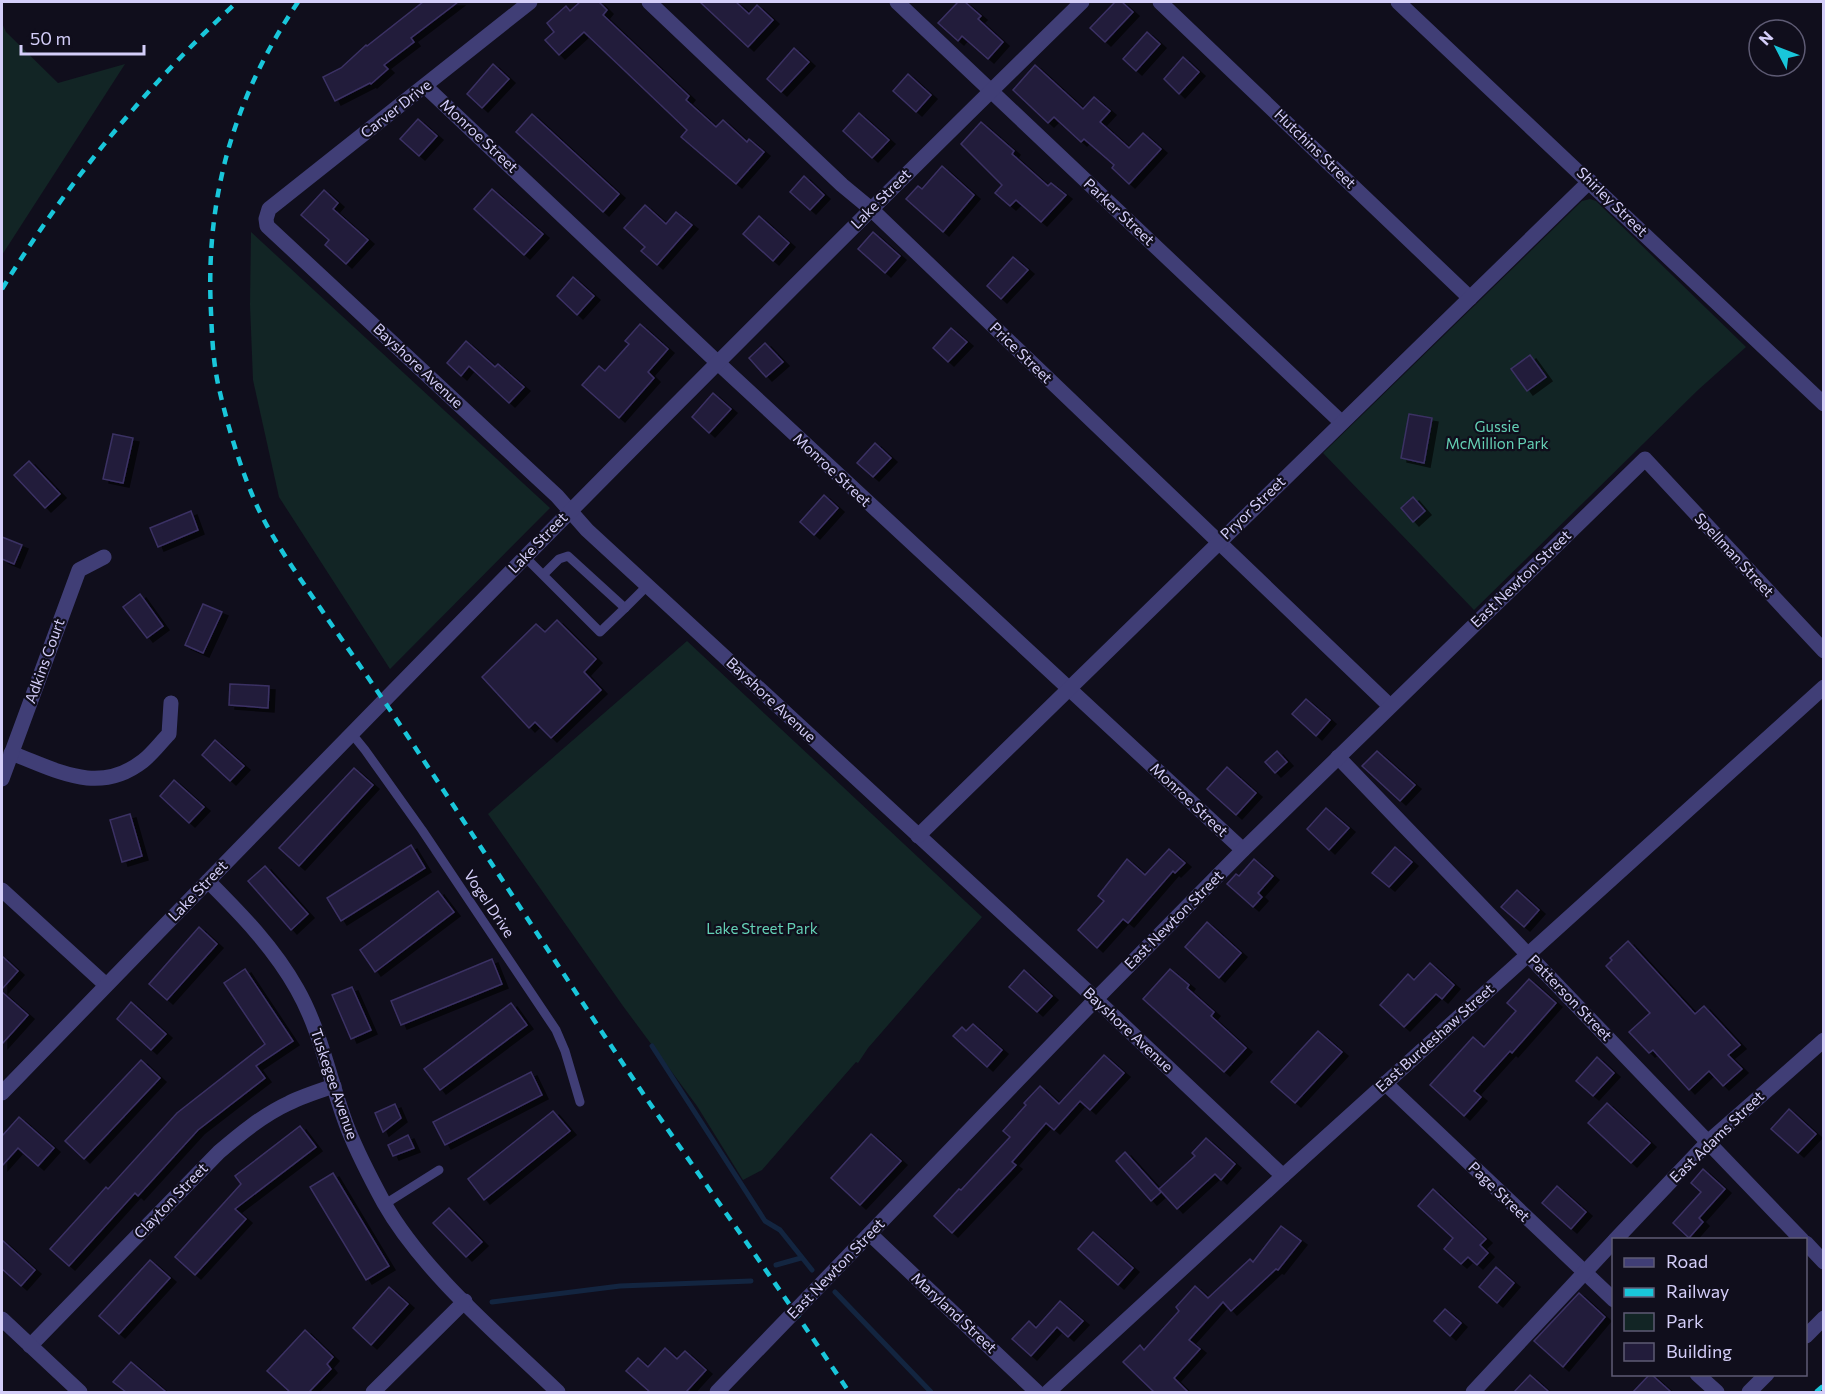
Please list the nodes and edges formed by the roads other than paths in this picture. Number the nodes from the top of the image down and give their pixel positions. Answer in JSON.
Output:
{"nodes":[{"id":1,"x":530,"y":2,"type":"edge"},
{"id":2,"x":649,"y":2,"type":"edge"},
{"id":3,"x":897,"y":2,"type":"edge"},
{"id":4,"x":1082,"y":2,"type":"edge"},
{"id":5,"x":1160,"y":2,"type":"edge"},
{"id":6,"x":1398,"y":2,"type":"edge"},
{"id":7,"x":425,"y":86,"type":"junction"},
{"id":8,"x":991,"y":91,"type":"junction"},
{"id":9,"x":1590,"y":181,"type":"junction"},
{"id":10,"x":871,"y":209,"type":"junction"},
{"id":11,"x":266,"y":219,"type":"joint"},
{"id":12,"x":1470,"y":297,"type":"junction"},
{"id":13,"x":717,"y":362,"type":"junction"},
{"id":14,"x":1824,"y":404,"type":"edge"},
{"id":15,"x":1341,"y":422,"type":"junction"},
{"id":16,"x":1645,"y":459,"type":"joint"},
{"id":17,"x":569,"y":510,"type":"junction"},
{"id":18,"x":1219,"y":542,"type":"junction"},
{"id":19,"x":104,"y":557,"type":"dead end"},
{"id":20,"x":525,"y":557,"type":"junction"},
{"id":21,"x":543,"y":575,"type":"junction"},
{"id":22,"x":647,"y":586,"type":"junction"},
{"id":23,"x":625,"y":608,"type":"junction"},
{"id":24,"x":1824,"y":651,"type":"edge"},
{"id":25,"x":1824,"y":687,"type":"edge"},
{"id":26,"x":1069,"y":690,"type":"junction"},
{"id":27,"x":171,"y":703,"type":"dead end"},
{"id":28,"x":1390,"y":706,"type":"junction"},
{"id":29,"x":352,"y":734,"type":"junction"},
{"id":30,"x":11,"y":753,"type":"junction"},
{"id":31,"x":1338,"y":757,"type":"junction"},
{"id":32,"x":2,"y":779,"type":"edge"},
{"id":33,"x":918,"y":836,"type":"junction"},
{"id":34,"x":1243,"y":850,"type":"junction"},
{"id":35,"x":208,"y":881,"type":"junction"},
{"id":36,"x":2,"y":890,"type":"edge"},
{"id":37,"x":1528,"y":954,"type":"junction"},
{"id":38,"x":106,"y":985,"type":"junction"},
{"id":39,"x":1096,"y":999,"type":"junction"},
{"id":40,"x":1824,"y":1040,"type":"edge"},
{"id":41,"x":1385,"y":1083,"type":"junction"},
{"id":42,"x":334,"y":1086,"type":"junction"},
{"id":43,"x":2,"y":1093,"type":"edge"},
{"id":44,"x":580,"y":1102,"type":"dead end"},
{"id":45,"x":1708,"y":1142,"type":"junction"},
{"id":46,"x":440,"y":1170,"type":"dead end"},
{"id":47,"x":1282,"y":1176,"type":"junction"},
{"id":48,"x":385,"y":1204,"type":"junction"},
{"id":49,"x":870,"y":1234,"type":"junction"},
{"id":50,"x":1616,"y":1238,"type":"edge"},
{"id":51,"x":1801,"y":1238,"type":"edge"},
{"id":52,"x":1612,"y":1242,"type":"edge"},
{"id":53,"x":1807,"y":1244,"type":"edge"},
{"id":54,"x":1824,"y":1262,"type":"edge"},
{"id":55,"x":1583,"y":1273,"type":"junction"},
{"id":56,"x":1612,"y":1298,"type":"edge"},
{"id":57,"x":465,"y":1301,"type":"junction"},
{"id":58,"x":1824,"y":1318,"type":"edge"},
{"id":59,"x":2,"y":1319,"type":"edge"},
{"id":60,"x":1807,"y":1335,"type":"edge"},
{"id":61,"x":30,"y":1346,"type":"junction"},
{"id":62,"x":1699,"y":1376,"type":"edge"},
{"id":63,"x":1765,"y":1376,"type":"edge"},
{"id":64,"x":80,"y":1392,"type":"edge"},
{"id":65,"x":373,"y":1392,"type":"edge"},
{"id":66,"x":558,"y":1392,"type":"edge"},
{"id":67,"x":717,"y":1392,"type":"edge"},
{"id":68,"x":1037,"y":1392,"type":"edge"},
{"id":69,"x":1048,"y":1392,"type":"edge"},
{"id":70,"x":1473,"y":1392,"type":"edge"},
{"id":71,"x":1717,"y":1392,"type":"edge"},
{"id":72,"x":1749,"y":1392,"type":"edge"}],
"edges":[{"from":1,"to":7,"type":"street","name":"Carver Drive"},
{"from":2,"to":10,"type":"street","name":"Price Street"},
{"from":3,"to":8,"type":"street","name":"Parker Street"},
{"from":4,"to":8,"type":"street","name":"Lake Street"},
{"from":5,"to":12,"type":"street","name":"Hutchins Street"},
{"from":6,"to":9,"type":"street","name":"Shirley Street"},
{"from":7,"to":11,"type":"street","name":"Carver Drive"},
{"from":7,"to":13,"type":"street","name":"Monroe Street"},
{"from":8,"to":10,"type":"street","name":"Lake Street"},
{"from":8,"to":15,"type":"street","name":"Parker Street"},
{"from":9,"to":12,"type":"street","name":"Pryor Street"},
{"from":9,"to":14,"type":"street","name":"Shirley Street"},
{"from":10,"to":13,"type":"street","name":"Lake Street"},
{"from":10,"to":18,"type":"street","name":"Price Street"},
{"from":11,"to":17,"type":"street","name":"Bayshore Avenue"},
{"from":12,"to":15,"type":"street","name":"Pryor Street"},
{"from":13,"to":17,"type":"street","name":"Lake Street"},
{"from":13,"to":26,"type":"street","name":"Monroe Street"},
{"from":15,"to":18,"type":"street","name":"Pryor Street"},
{"from":16,"to":24,"type":"street","name":"Spellman Street"},
{"from":16,"to":28,"type":"street","name":"East Newton Street"},
{"from":17,"to":20,"type":"street","name":"Lake Street"},
{"from":17,"to":22,"type":"street","name":"Bayshore Avenue"},
{"from":18,"to":26,"type":"street","name":"Pryor Street"},
{"from":18,"to":28,"type":"street","name":"Price Street"},
{"from":19,"to":30,"type":"street","name":"Adkins Court"},
{"from":20,"to":21,"type":"lane"},
{"from":20,"to":29,"type":"street","name":"Lake Street"},
{"from":21,"to":23,"type":"lane"},
{"from":21,"to":23,"type":"lane"},
{"from":22,"to":23,"type":"lane"},
{"from":22,"to":33,"type":"street","name":"Bayshore Avenue"},
{"from":25,"to":37,"type":"street","name":"East Burdeshaw Street"},
{"from":26,"to":33,"type":"street","name":"Pryor Street"},
{"from":26,"to":34,"type":"street","name":"Monroe Street"},
{"from":27,"to":30,"type":"street"},
{"from":28,"to":31,"type":"street","name":"East Newton Street"},
{"from":29,"to":35,"type":"street","name":"Lake Street"},
{"from":29,"to":44,"type":"lane","name":"Vogel Drive"},
{"from":30,"to":32,"type":"street","name":"Adkins Court"},
{"from":31,"to":34,"type":"street","name":"East Newton Street"},
{"from":31,"to":37,"type":"street","name":"Patterson Street"},
{"from":33,"to":39,"type":"street","name":"Bayshore Avenue"},
{"from":34,"to":39,"type":"street","name":"East Newton Street"},
{"from":35,"to":38,"type":"street","name":"Lake Street"},
{"from":35,"to":42,"type":"street","name":"Tuskegee Avenue"},
{"from":36,"to":38,"type":"street"},
{"from":37,"to":41,"type":"street","name":"East Burdeshaw Street"},
{"from":37,"to":45,"type":"street","name":"Patterson Street"},
{"from":38,"to":43,"type":"street","name":"Lake Street"},
{"from":39,"to":47,"type":"street","name":"Bayshore Avenue"},
{"from":39,"to":49,"type":"street","name":"East Newton Street"},
{"from":40,"to":45,"type":"street","name":"East Adams Street"},
{"from":41,"to":47,"type":"street","name":"East Burdeshaw Street"},
{"from":41,"to":55,"type":"street","name":"Page Street"},
{"from":42,"to":48,"type":"street","name":"Tuskegee Avenue"},
{"from":42,"to":61,"type":"street","name":"Clayton Street"},
{"from":45,"to":50,"type":"street","name":"East Adams Street"},
{"from":45,"to":51,"type":"street","name":"Patterson Street"},
{"from":46,"to":48,"type":"lane"},
{"from":47,"to":69,"type":"street","name":"East Burdeshaw Street"},
{"from":48,"to":57,"type":"street","name":"Tuskegee Avenue"},
{"from":49,"to":67,"type":"street","name":"East Newton Street"},
{"from":49,"to":68,"type":"street","name":"Maryland Street"},
{"from":52,"to":55,"type":"street","name":"East Adams Street"},
{"from":53,"to":54,"type":"street"},
{"from":55,"to":56,"type":"street","name":"Page Street"},
{"from":55,"to":70,"type":"street","name":"East Adams Street"},
{"from":57,"to":65,"type":"street"},
{"from":57,"to":66,"type":"street","name":"Tuskegee Avenue"},
{"from":58,"to":60,"type":"street"},
{"from":59,"to":61,"type":"street"},
{"from":61,"to":64,"type":"street"},
{"from":62,"to":71,"type":"street"},
{"from":63,"to":72,"type":"street"}]}
